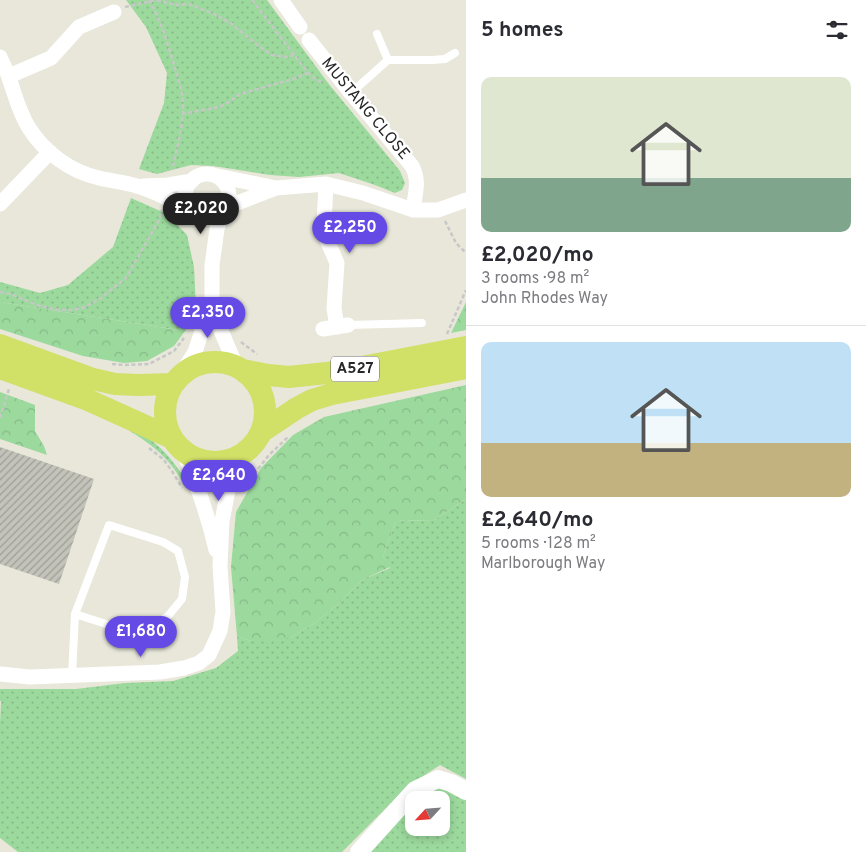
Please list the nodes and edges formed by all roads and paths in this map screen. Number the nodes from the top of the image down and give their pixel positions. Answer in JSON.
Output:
{"nodes":[{"id":1,"x":252,"y":0,"type":"edge"},
{"id":2,"x":281,"y":0,"type":"edge"},
{"id":3,"x":190,"y":2,"type":"edge"},
{"id":4,"x":114,"y":12,"type":"joint"},
{"id":5,"x":300,"y":27,"type":"dead end"},
{"id":6,"x":377,"y":34,"type":"dead end"},
{"id":7,"x":309,"y":40,"type":"dead end"},
{"id":8,"x":455,"y":53,"type":"dead end"},
{"id":9,"x":294,"y":55,"type":"junction"},
{"id":10,"x":0,"y":57,"type":"edge"},
{"id":11,"x":388,"y":60,"type":"junction"},
{"id":12,"x":308,"y":73,"type":"junction"},
{"id":13,"x":9,"y":76,"type":"junction"},
{"id":14,"x":340,"y":80,"type":"junction"},
{"id":15,"x":351,"y":93,"type":"junction"},
{"id":16,"x":182,"y":114,"type":"dead end"},
{"id":17,"x":50,"y":152,"type":"junction"},
{"id":18,"x":213,"y":175,"type":"junction"},
{"id":19,"x":192,"y":181,"type":"junction"},
{"id":20,"x":326,"y":184,"type":"junction"},
{"id":21,"x":136,"y":186,"type":"junction"},
{"id":22,"x":276,"y":188,"type":"junction"},
{"id":23,"x":466,"y":200,"type":"edge"},
{"id":24,"x":0,"y":204,"type":"edge"},
{"id":25,"x":440,"y":209,"type":"junction"},
{"id":26,"x":224,"y":210,"type":"junction"},
{"id":27,"x":413,"y":210,"type":"junction"},
{"id":28,"x":198,"y":216,"type":"junction"},
{"id":29,"x":466,"y":253,"type":"edge"},
{"id":30,"x":212,"y":265,"type":"junction"},
{"id":31,"x":466,"y":290,"type":"edge"},
{"id":32,"x":212,"y":300,"type":"junction"},
{"id":33,"x":422,"y":323,"type":"dead end"},
{"id":34,"x":336,"y":327,"type":"joint"},
{"id":35,"x":188,"y":332,"type":"dead end"},
{"id":36,"x":237,"y":339,"type":"dead end"},
{"id":37,"x":459,"y":341,"type":"edge"},
{"id":38,"x":0,"y":346,"type":"edge"},
{"id":39,"x":107,"y":363,"type":"dead end"},
{"id":40,"x":246,"y":364,"type":"junction"},
{"id":41,"x":0,"y":368,"type":"edge"},
{"id":42,"x":466,"y":368,"type":"edge"},
{"id":43,"x":176,"y":380,"type":"junction"},
{"id":44,"x":8,"y":393,"type":"dead end"},
{"id":45,"x":0,"y":418,"type":"edge"},
{"id":46,"x":261,"y":432,"type":"junction"},
{"id":47,"x":290,"y":436,"type":"dead end"},
{"id":48,"x":178,"y":444,"type":"junction"},
{"id":49,"x":148,"y":447,"type":"dead end"},
{"id":50,"x":247,"y":451,"type":"junction"},
{"id":51,"x":251,"y":478,"type":"dead end"},
{"id":52,"x":184,"y":492,"type":"dead end"},
{"id":53,"x":220,"y":566,"type":"junction"},
{"id":54,"x":75,"y":614,"type":"junction"},
{"id":55,"x":0,"y":674,"type":"edge"},
{"id":56,"x":72,"y":676,"type":"junction"},
{"id":57,"x":466,"y":792,"type":"edge"},
{"id":58,"x":358,"y":852,"type":"edge"}],
"edges":[{"from":1,"to":9,"type":"path"},
{"from":2,"to":5,"type":"street"},
{"from":3,"to":4,"type":"path"},
{"from":3,"to":9,"type":"path"},
{"from":4,"to":13,"type":"street"},
{"from":6,"to":11,"type":"lane"},
{"from":7,"to":14,"type":"street","name":"MUSTANG CLOSE"},
{"from":8,"to":11,"type":"lane"},
{"from":9,"to":12,"type":"path"},
{"from":10,"to":13,"type":"street"},
{"from":11,"to":15,"type":"lane"},
{"from":12,"to":14,"type":"path"},
{"from":12,"to":16,"type":"path"},
{"from":13,"to":17,"type":"street"},
{"from":14,"to":15,"type":"street","name":"MUSTANG CLOSE"},
{"from":15,"to":27,"type":"street","name":"MUSTANG CLOSE"},
{"from":17,"to":21,"type":"street"},
{"from":17,"to":24,"type":"street"},
{"from":18,"to":19,"type":"street"},
{"from":18,"to":22,"type":"street"},
{"from":18,"to":26,"type":"street"},
{"from":19,"to":21,"type":"street"},
{"from":19,"to":28,"type":"street"},
{"from":20,"to":22,"type":"street"},
{"from":20,"to":27,"type":"street"},
{"from":20,"to":34,"type":"street"},
{"from":21,"to":28,"type":"street"},
{"from":22,"to":26,"type":"street"},
{"from":23,"to":25,"type":"street"},
{"from":25,"to":27,"type":"street"},
{"from":25,"to":29,"type":"path"},
{"from":26,"to":28,"type":"street"},
{"from":26,"to":30,"type":"street"},
{"from":28,"to":30,"type":"street"},
{"from":30,"to":32,"type":"street"},
{"from":31,"to":37,"type":"path"},
{"from":32,"to":40,"type":"street"},
{"from":32,"to":43,"type":"street"},
{"from":33,"to":34,"type":"lane"},
{"from":35,"to":39,"type":"path"},
{"from":36,"to":40,"type":"path"},
{"from":37,"to":40,"type":"main road","number":"A527"},
{"from":38,"to":43,"type":"main road"},
{"from":40,"to":43,"type":"main road"},
{"from":40,"to":46,"type":"main road"},
{"from":41,"to":48,"type":"main road"},
{"from":42,"to":46,"type":"main road","number":"A527"},
{"from":43,"to":48,"type":"main road"},
{"from":44,"to":45,"type":"path"},
{"from":46,"to":50,"type":"main road"},
{"from":47,"to":51,"type":"path"},
{"from":48,"to":50,"type":"main road"},
{"from":48,"to":53,"type":"street"},
{"from":49,"to":52,"type":"path"},
{"from":50,"to":53,"type":"street"},
{"from":53,"to":56,"type":"street"},
{"from":54,"to":54,"type":"lane"},
{"from":54,"to":56,"type":"lane"},
{"from":55,"to":56,"type":"street"},
{"from":57,"to":58,"type":"street"}]}
